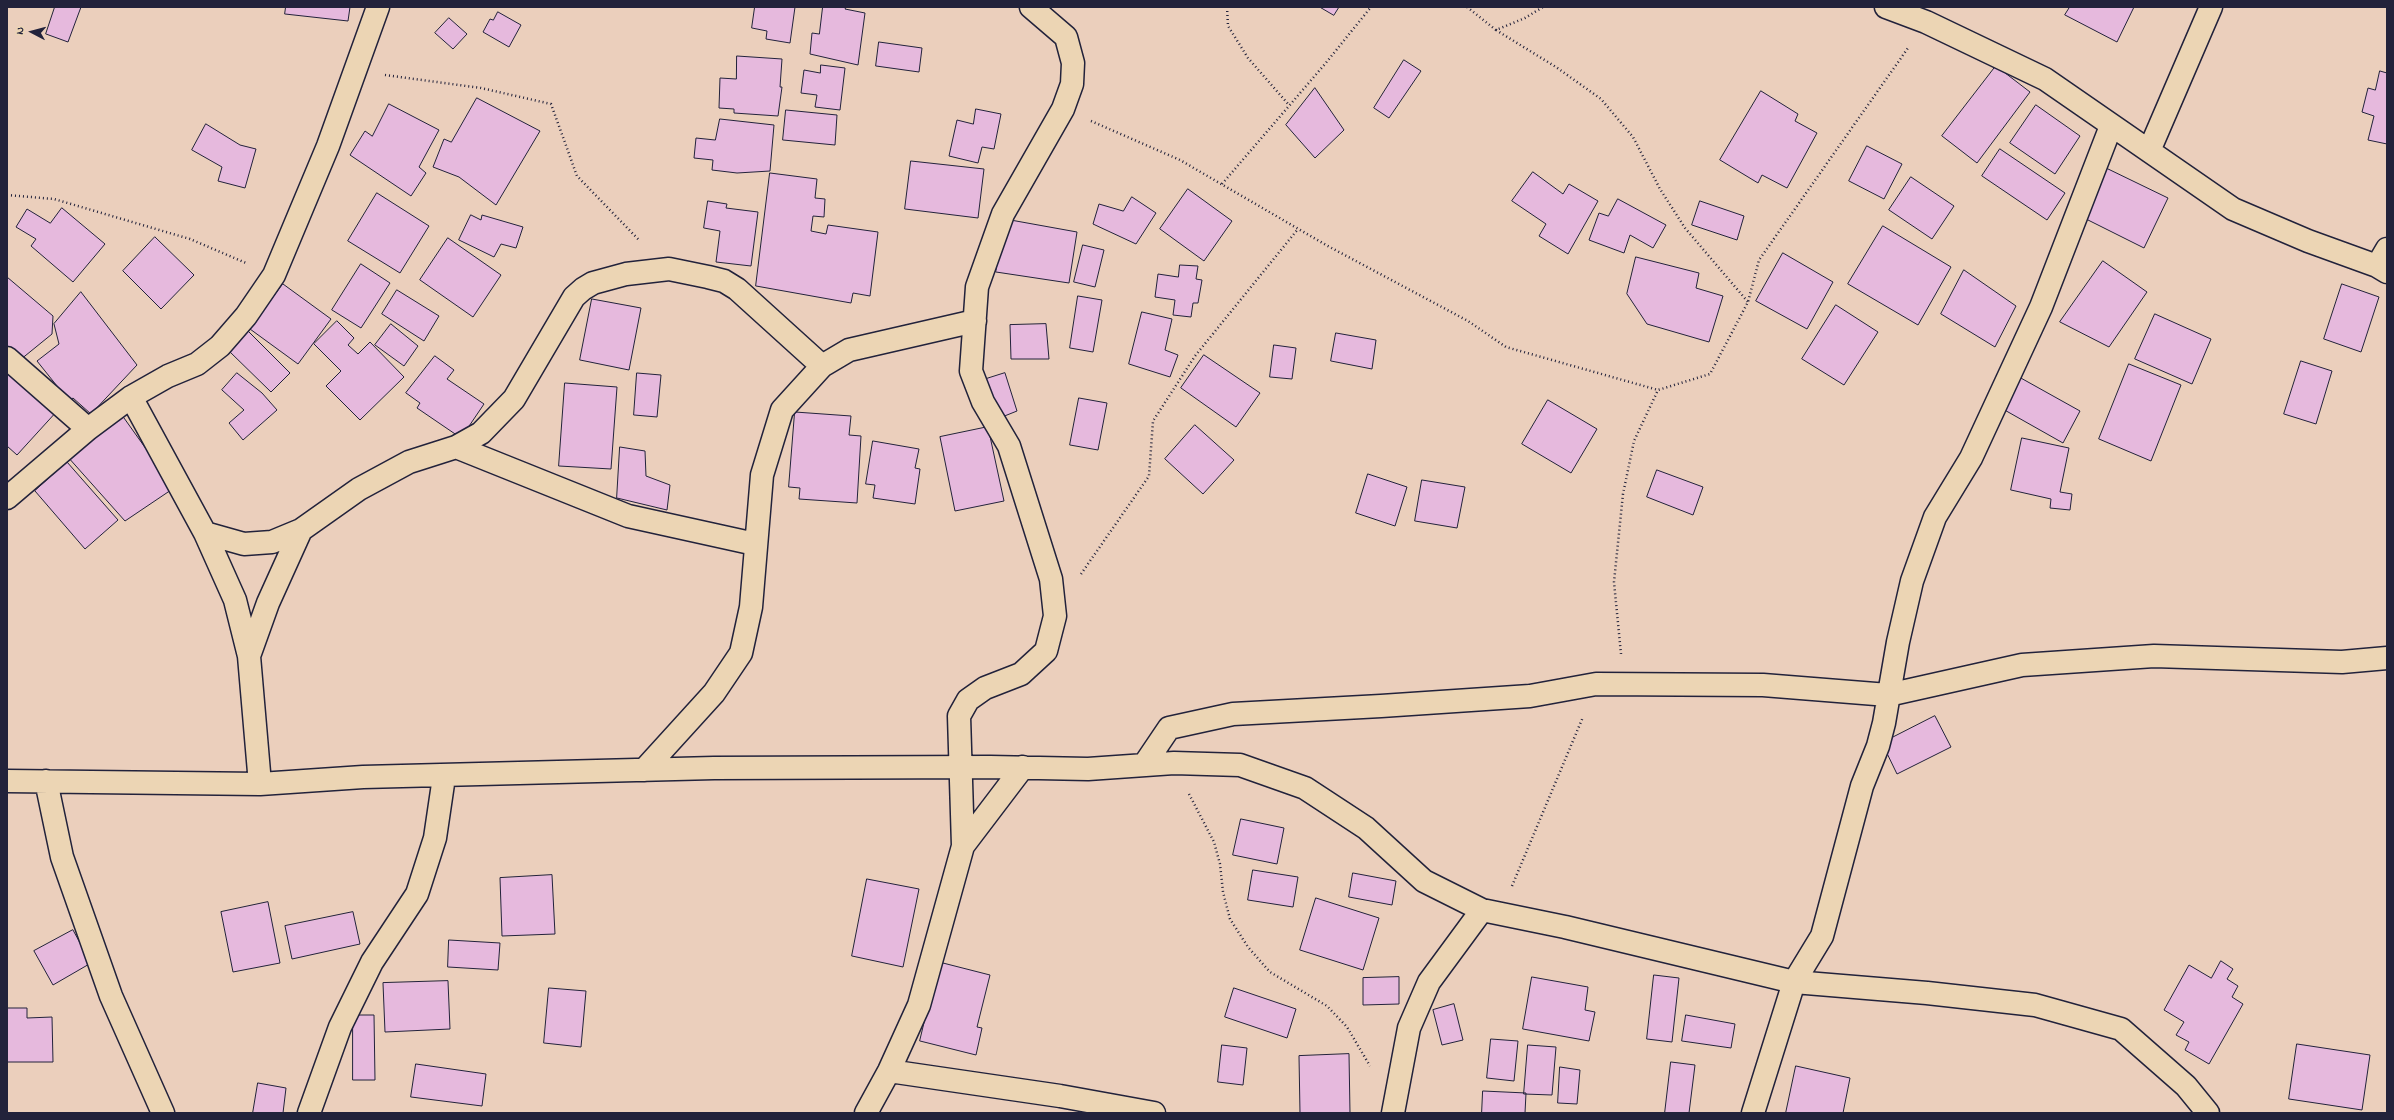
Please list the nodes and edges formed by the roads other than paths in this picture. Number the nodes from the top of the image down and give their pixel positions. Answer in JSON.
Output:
{"nodes":[{"id":1,"x":378,"y":7,"type":"edge"},
{"id":2,"x":1031,"y":7,"type":"edge"},
{"id":3,"x":1886,"y":7,"type":"edge"},
{"id":4,"x":2211,"y":7,"type":"edge"},
{"id":5,"x":2111,"y":126,"type":"junction"},
{"id":6,"x":2150,"y":151,"type":"junction"},
{"id":7,"x":2384,"y":262,"type":"edge"},
{"id":8,"x":975,"y":321,"type":"junction"},
{"id":9,"x":7,"y":358,"type":"edge"},
{"id":10,"x":822,"y":366,"type":"junction"},
{"id":11,"x":130,"y":397,"type":"junction"},
{"id":12,"x":88,"y":429,"type":"junction"},
{"id":13,"x":456,"y":447,"type":"junction"},
{"id":14,"x":7,"y":498,"type":"edge"},
{"id":15,"x":301,"y":530,"type":"junction"},
{"id":16,"x":205,"y":533,"type":"junction"},
{"id":17,"x":755,"y":544,"type":"junction"},
{"id":18,"x":249,"y":656,"type":"junction"},
{"id":19,"x":2387,"y":658,"type":"edge"},
{"id":20,"x":1888,"y":695,"type":"junction"},
{"id":21,"x":1144,"y":765,"type":"junction"},
{"id":22,"x":961,"y":766,"type":"junction"},
{"id":23,"x":1022,"y":767,"type":"junction"},
{"id":24,"x":644,"y":770,"type":"junction"},
{"id":25,"x":444,"y":777,"type":"junction"},
{"id":26,"x":7,"y":781,"type":"edge"},
{"id":27,"x":46,"y":781,"type":"junction"},
{"id":28,"x":260,"y":784,"type":"junction"},
{"id":29,"x":963,"y":846,"type":"junction"},
{"id":30,"x":1491,"y":912,"type":"junction"},
{"id":31,"x":1794,"y":982,"type":"junction"},
{"id":32,"x":889,"y":1071,"type":"junction"},
{"id":33,"x":163,"y":1113,"type":"edge"},
{"id":34,"x":309,"y":1113,"type":"edge"},
{"id":35,"x":866,"y":1113,"type":"edge"},
{"id":36,"x":1154,"y":1113,"type":"edge"},
{"id":37,"x":1393,"y":1113,"type":"edge"},
{"id":38,"x":1753,"y":1113,"type":"edge"},
{"id":39,"x":2208,"y":1113,"type":"edge"}],
"edges":[{"from":1,"to":11,"type":"street"},
{"from":2,"to":8,"type":"street"},
{"from":3,"to":5,"type":"street"},
{"from":4,"to":6,"type":"street"},
{"from":5,"to":6,"type":"street"},
{"from":5,"to":20,"type":"street"},
{"from":6,"to":7,"type":"street"},
{"from":8,"to":10,"type":"street"},
{"from":8,"to":22,"type":"street"},
{"from":9,"to":12,"type":"street"},
{"from":10,"to":13,"type":"street"},
{"from":10,"to":17,"type":"street"},
{"from":11,"to":12,"type":"street"},
{"from":11,"to":16,"type":"street"},
{"from":12,"to":14,"type":"street"},
{"from":13,"to":15,"type":"street"},
{"from":13,"to":17,"type":"street"},
{"from":15,"to":16,"type":"street"},
{"from":15,"to":18,"type":"street"},
{"from":16,"to":18,"type":"street"},
{"from":17,"to":24,"type":"street"},
{"from":18,"to":28,"type":"street"},
{"from":19,"to":20,"type":"street"},
{"from":20,"to":21,"type":"street"},
{"from":20,"to":31,"type":"street"},
{"from":21,"to":23,"type":"street"},
{"from":21,"to":30,"type":"street"},
{"from":22,"to":23,"type":"street"},
{"from":22,"to":24,"type":"street"},
{"from":22,"to":29,"type":"street"},
{"from":23,"to":29,"type":"street"},
{"from":24,"to":25,"type":"street"},
{"from":25,"to":28,"type":"street"},
{"from":25,"to":34,"type":"street"},
{"from":26,"to":27,"type":"street"},
{"from":27,"to":28,"type":"street"},
{"from":27,"to":33,"type":"street"},
{"from":29,"to":32,"type":"street"},
{"from":30,"to":31,"type":"street"},
{"from":30,"to":37,"type":"street"},
{"from":31,"to":38,"type":"street"},
{"from":31,"to":39,"type":"street"},
{"from":32,"to":35,"type":"street"},
{"from":32,"to":36,"type":"street"}]}
